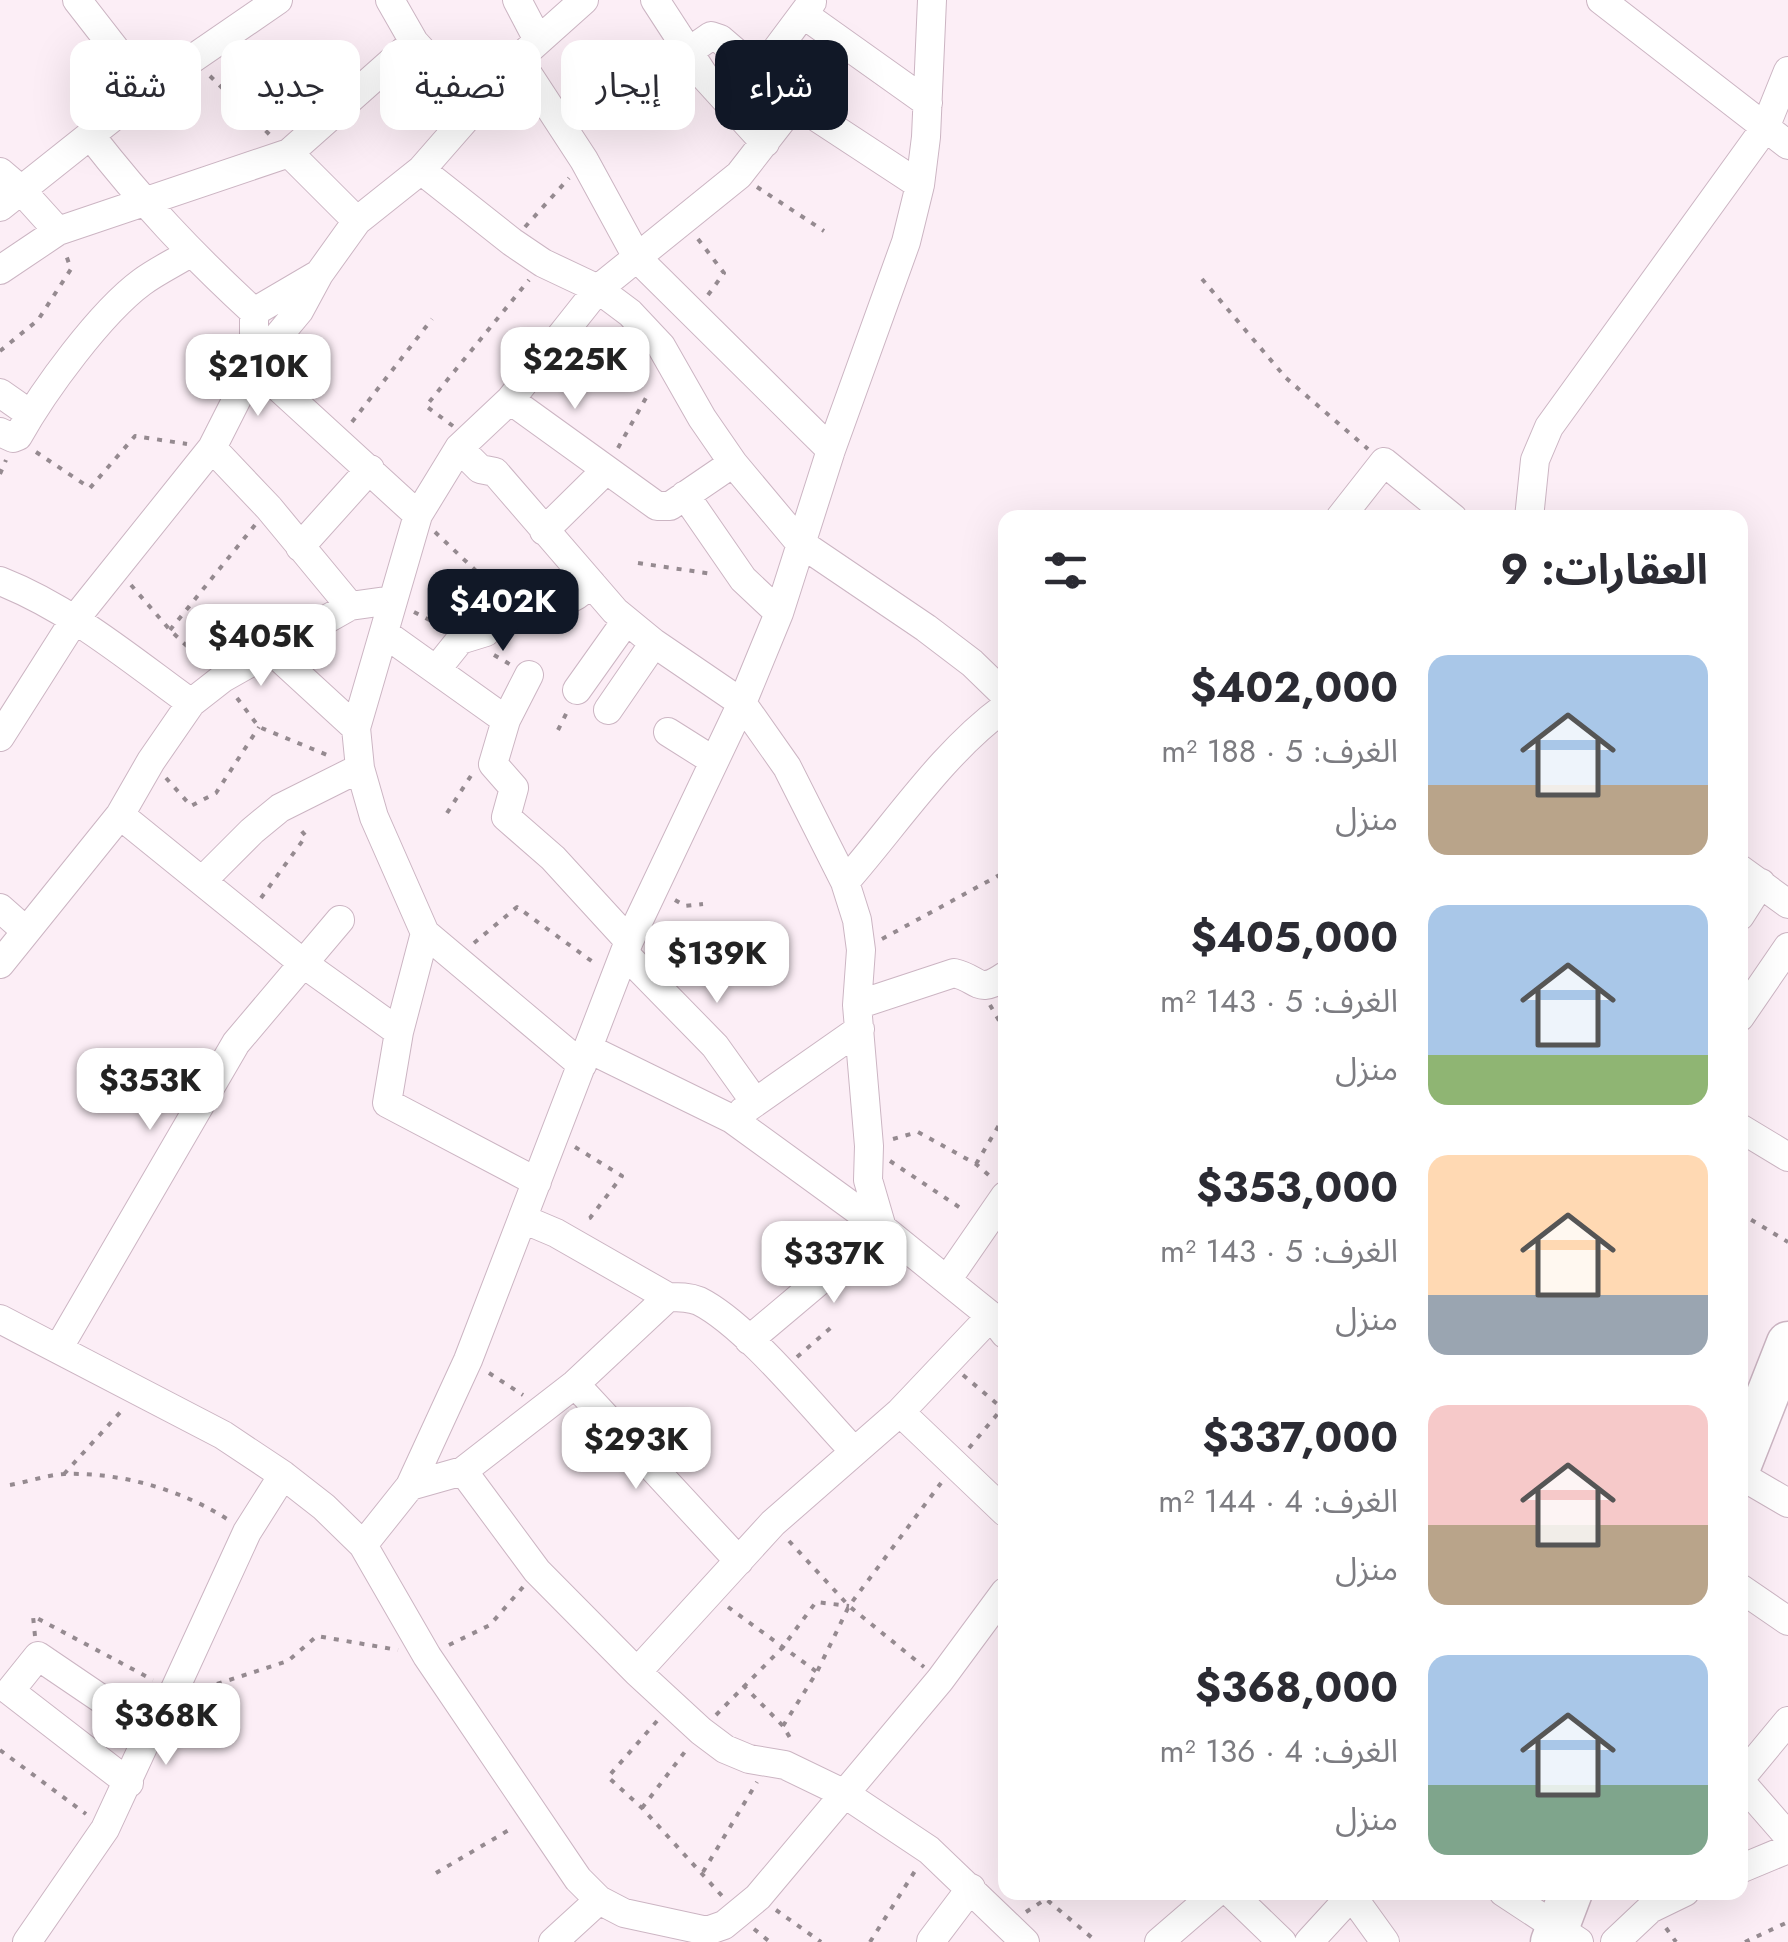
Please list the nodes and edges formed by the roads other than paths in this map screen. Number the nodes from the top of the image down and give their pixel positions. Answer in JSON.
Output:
{"nodes":[{"id":1,"x":78,"y":0,"type":"edge"},
{"id":2,"x":278,"y":0,"type":"edge"},
{"id":3,"x":517,"y":0,"type":"edge"},
{"id":4,"x":584,"y":0,"type":"edge"},
{"id":5,"x":654,"y":0,"type":"edge"},
{"id":6,"x":932,"y":0,"type":"edge"},
{"id":7,"x":1602,"y":0,"type":"edge"},
{"id":8,"x":400,"y":5,"type":"edge"},
{"id":9,"x":808,"y":7,"type":"edge"},
{"id":10,"x":108,"y":40,"type":"edge"},
{"id":11,"x":413,"y":40,"type":"edge"},
{"id":12,"x":526,"y":40,"type":"edge"},
{"id":13,"x":538,"y":40,"type":"edge"},
{"id":14,"x":680,"y":40,"type":"edge"},
{"id":15,"x":719,"y":40,"type":"edge"},
{"id":16,"x":783,"y":40,"type":"edge"},
{"id":17,"x":695,"y":47,"type":"edge"},
{"id":18,"x":201,"y":54,"type":"edge"},
{"id":19,"x":695,"y":62,"type":"edge"},
{"id":20,"x":1788,"y":71,"type":"edge"},
{"id":21,"x":380,"y":72,"type":"edge"},
{"id":22,"x":541,"y":77,"type":"edge"},
{"id":23,"x":928,"y":103,"type":"junction"},
{"id":24,"x":1765,"y":128,"type":"junction"},
{"id":25,"x":95,"y":130,"type":"edge"},
{"id":26,"x":454,"y":130,"type":"edge"},
{"id":27,"x":775,"y":130,"type":"edge"},
{"id":28,"x":836,"y":130,"type":"edge"},
{"id":29,"x":90,"y":134,"type":"junction"},
{"id":30,"x":765,"y":143,"type":"junction"},
{"id":31,"x":1788,"y":145,"type":"edge"},
{"id":32,"x":288,"y":153,"type":"junction"},
{"id":33,"x":421,"y":170,"type":"junction"},
{"id":34,"x":920,"y":185,"type":"junction"},
{"id":35,"x":7,"y":189,"type":"edge"},
{"id":36,"x":141,"y":201,"type":"junction"},
{"id":37,"x":357,"y":221,"type":"junction"},
{"id":38,"x":58,"y":231,"type":"junction"},
{"id":39,"x":190,"y":254,"type":"junction"},
{"id":40,"x":638,"y":259,"type":"junction"},
{"id":41,"x":0,"y":270,"type":"edge"},
{"id":42,"x":319,"y":274,"type":"junction"},
{"id":43,"x":598,"y":289,"type":"junction"},
{"id":44,"x":254,"y":312,"type":"junction"},
{"id":45,"x":254,"y":364,"type":"junction"},
{"id":46,"x":0,"y":393,"type":"edge"},
{"id":47,"x":510,"y":400,"type":"junction"},
{"id":48,"x":15,"y":428,"type":"edge"},
{"id":49,"x":464,"y":443,"type":"junction"},
{"id":50,"x":212,"y":448,"type":"junction"},
{"id":51,"x":830,"y":450,"type":"junction"},
{"id":52,"x":733,"y":463,"type":"junction"},
{"id":53,"x":370,"y":469,"type":"junction"},
{"id":54,"x":606,"y":470,"type":"junction"},
{"id":55,"x":685,"y":496,"type":"junction"},
{"id":56,"x":1346,"y":510,"type":"edge"},
{"id":57,"x":1443,"y":510,"type":"edge"},
{"id":58,"x":1529,"y":510,"type":"edge"},
{"id":59,"x":418,"y":515,"type":"junction"},
{"id":60,"x":544,"y":531,"type":"junction"},
{"id":61,"x":799,"y":542,"type":"junction"},
{"id":62,"x":300,"y":548,"type":"junction"},
{"id":63,"x":0,"y":581,"type":"edge"},
{"id":64,"x":591,"y":583,"type":"junction"},
{"id":65,"x":392,"y":600,"type":"junction"},
{"id":66,"x":350,"y":606,"type":"junction"},
{"id":67,"x":779,"y":613,"type":"junction"},
{"id":68,"x":75,"y":620,"type":"junction"},
{"id":69,"x":626,"y":621,"type":"junction"},
{"id":70,"x":384,"y":633,"type":"junction"},
{"id":71,"x":654,"y":643,"type":"junction"},
{"id":72,"x":271,"y":650,"type":"junction"},
{"id":73,"x":436,"y":670,"type":"junction"},
{"id":74,"x":529,"y":675,"type":"road end"},
{"id":75,"x":998,"y":688,"type":"edge"},
{"id":76,"x":577,"y":690,"type":"dead end"},
{"id":77,"x":742,"y":702,"type":"junction"},
{"id":78,"x":192,"y":703,"type":"junction"},
{"id":79,"x":608,"y":710,"type":"dead end"},
{"id":80,"x":998,"y":712,"type":"edge"},
{"id":81,"x":506,"y":720,"type":"junction"},
{"id":82,"x":356,"y":728,"type":"junction"},
{"id":83,"x":2,"y":731,"type":"edge"},
{"id":84,"x":668,"y":732,"type":"dead end"},
{"id":85,"x":714,"y":761,"type":"junction"},
{"id":86,"x":360,"y":768,"type":"junction"},
{"id":87,"x":120,"y":814,"type":"junction"},
{"id":88,"x":1750,"y":876,"type":"edge"},
{"id":89,"x":202,"y":880,"type":"junction"},
{"id":90,"x":845,"y":882,"type":"junction"},
{"id":91,"x":1788,"y":904,"type":"edge"},
{"id":92,"x":0,"y":908,"type":"edge"},
{"id":93,"x":340,"y":920,"type":"dead end"},
{"id":94,"x":26,"y":931,"type":"junction"},
{"id":95,"x":425,"y":933,"type":"junction"},
{"id":96,"x":1788,"y":947,"type":"edge"},
{"id":97,"x":624,"y":958,"type":"junction"},
{"id":98,"x":0,"y":964,"type":"edge"},
{"id":99,"x":304,"y":964,"type":"junction"},
{"id":100,"x":998,"y":981,"type":"edge"},
{"id":101,"x":1748,"y":1005,"type":"edge"},
{"id":102,"x":859,"y":1016,"type":"junction"},
{"id":103,"x":398,"y":1032,"type":"junction"},
{"id":104,"x":586,"y":1057,"type":"junction"},
{"id":105,"x":756,"y":1102,"type":"junction"},
{"id":106,"x":732,"y":1119,"type":"junction"},
{"id":107,"x":1748,"y":1133,"type":"edge"},
{"id":108,"x":1788,"y":1157,"type":"edge"},
{"id":109,"x":538,"y":1182,"type":"junction"},
{"id":110,"x":998,"y":1207,"type":"edge"},
{"id":111,"x":523,"y":1219,"type":"junction"},
{"id":112,"x":882,"y":1228,"type":"junction"},
{"id":113,"x":947,"y":1280,"type":"junction"},
{"id":114,"x":668,"y":1297,"type":"junction"},
{"id":115,"x":0,"y":1319,"type":"edge"},
{"id":116,"x":998,"y":1325,"type":"edge"},
{"id":117,"x":749,"y":1340,"type":"junction"},
{"id":118,"x":1788,"y":1343,"type":"edge"},
{"id":119,"x":58,"y":1349,"type":"junction"},
{"id":120,"x":575,"y":1384,"type":"junction"},
{"id":121,"x":900,"y":1412,"type":"junction"},
{"id":122,"x":1748,"y":1445,"type":"edge"},
{"id":123,"x":854,"y":1450,"type":"junction"},
{"id":124,"x":463,"y":1471,"type":"junction"},
{"id":125,"x":283,"y":1475,"type":"junction"},
{"id":126,"x":1748,"y":1480,"type":"edge"},
{"id":127,"x":410,"y":1486,"type":"junction"},
{"id":128,"x":1788,"y":1504,"type":"edge"},
{"id":129,"x":998,"y":1505,"type":"edge"},
{"id":130,"x":363,"y":1545,"type":"junction"},
{"id":131,"x":740,"y":1561,"type":"junction"},
{"id":132,"x":1748,"y":1594,"type":"edge"},
{"id":133,"x":998,"y":1601,"type":"edge"},
{"id":134,"x":1788,"y":1621,"type":"edge"},
{"id":135,"x":636,"y":1672,"type":"junction"},
{"id":136,"x":1788,"y":1720,"type":"edge"},
{"id":137,"x":150,"y":1732,"type":"junction"},
{"id":138,"x":1748,"y":1770,"type":"edge"},
{"id":139,"x":129,"y":1783,"type":"junction"},
{"id":140,"x":1748,"y":1789,"type":"edge"},
{"id":141,"x":845,"y":1794,"type":"junction"},
{"id":142,"x":1788,"y":1836,"type":"edge"},
{"id":143,"x":1788,"y":1849,"type":"edge"},
{"id":144,"x":1748,"y":1866,"type":"edge"},
{"id":145,"x":971,"y":1888,"type":"junction"},
{"id":146,"x":598,"y":1900,"type":"junction"},
{"id":147,"x":1208,"y":1900,"type":"edge"},
{"id":148,"x":1238,"y":1900,"type":"edge"},
{"id":149,"x":1345,"y":1900,"type":"edge"},
{"id":150,"x":1354,"y":1900,"type":"edge"},
{"id":151,"x":1517,"y":1900,"type":"edge"},
{"id":152,"x":1641,"y":1901,"type":"edge"},
{"id":153,"x":1565,"y":1926,"type":"edge"},
{"id":154,"x":646,"y":1931,"type":"edge"},
{"id":155,"x":715,"y":1937,"type":"edge"},
{"id":156,"x":931,"y":1940,"type":"edge"},
{"id":157,"x":27,"y":1942,"type":"edge"},
{"id":158,"x":554,"y":1942,"type":"edge"},
{"id":159,"x":1025,"y":1942,"type":"edge"},
{"id":160,"x":1158,"y":1942,"type":"edge"},
{"id":161,"x":1282,"y":1942,"type":"edge"},
{"id":162,"x":1309,"y":1942,"type":"edge"},
{"id":163,"x":1386,"y":1942,"type":"edge"},
{"id":164,"x":1614,"y":1942,"type":"edge"}],
"edges":[{"from":1,"to":10,"type":"street"},
{"from":2,"to":18,"type":"street"},
{"from":3,"to":12,"type":"street"},
{"from":4,"to":13,"type":"street"},
{"from":5,"to":14,"type":"street"},
{"from":6,"to":23,"type":"street"},
{"from":7,"to":24,"type":"street"},
{"from":8,"to":11,"type":"street"},
{"from":9,"to":16,"type":"street"},
{"from":9,"to":23,"type":"street"},
{"from":15,"to":17,"type":"street"},
{"from":19,"to":30,"type":"street"},
{"from":20,"to":24,"type":"street"},
{"from":21,"to":32,"type":"street"},
{"from":22,"to":40,"type":"street"},
{"from":23,"to":34,"type":"street"},
{"from":24,"to":31,"type":"street"},
{"from":24,"to":58,"type":"street"},
{"from":25,"to":29,"type":"street"},
{"from":26,"to":33,"type":"street"},
{"from":27,"to":30,"type":"street"},
{"from":28,"to":34,"type":"street"},
{"from":29,"to":35,"type":"street"},
{"from":29,"to":36,"type":"street"},
{"from":30,"to":40,"type":"street"},
{"from":32,"to":36,"type":"street"},
{"from":32,"to":37,"type":"street"},
{"from":33,"to":37,"type":"street"},
{"from":33,"to":43,"type":"street"},
{"from":34,"to":51,"type":"street"},
{"from":35,"to":38,"type":"street"},
{"from":36,"to":38,"type":"street"},
{"from":36,"to":39,"type":"street"},
{"from":37,"to":42,"type":"street"},
{"from":38,"to":41,"type":"street"},
{"from":39,"to":44,"type":"street"},
{"from":39,"to":48,"type":"street"},
{"from":40,"to":43,"type":"street"},
{"from":40,"to":51,"type":"street"},
{"from":42,"to":44,"type":"street"},
{"from":42,"to":45,"type":"street"},
{"from":43,"to":47,"type":"street"},
{"from":43,"to":52,"type":"street"},
{"from":44,"to":45,"type":"street"},
{"from":45,"to":50,"type":"street"},
{"from":45,"to":53,"type":"street"},
{"from":46,"to":48,"type":"street"},
{"from":47,"to":49,"type":"street"},
{"from":47,"to":54,"type":"street"},
{"from":49,"to":59,"type":"street"},
{"from":49,"to":60,"type":"street"},
{"from":50,"to":62,"type":"street"},
{"from":50,"to":68,"type":"street"},
{"from":51,"to":61,"type":"street"},
{"from":52,"to":55,"type":"street"},
{"from":52,"to":61,"type":"street"},
{"from":53,"to":59,"type":"street"},
{"from":53,"to":62,"type":"street"},
{"from":54,"to":55,"type":"street"},
{"from":54,"to":60,"type":"street"},
{"from":55,"to":67,"type":"street"},
{"from":56,"to":57,"type":"street"},
{"from":59,"to":65,"type":"street"},
{"from":60,"to":64,"type":"street"},
{"from":61,"to":67,"type":"street"},
{"from":61,"to":75,"type":"street"},
{"from":62,"to":66,"type":"street"},
{"from":63,"to":68,"type":"street"},
{"from":64,"to":69,"type":"street"},
{"from":64,"to":73,"type":"street"},
{"from":65,"to":66,"type":"street"},
{"from":65,"to":70,"type":"street"},
{"from":66,"to":72,"type":"street"},
{"from":67,"to":77,"type":"street"},
{"from":68,"to":78,"type":"street"},
{"from":68,"to":83,"type":"street"},
{"from":69,"to":71,"type":"street"},
{"from":69,"to":76,"type":"street"},
{"from":70,"to":73,"type":"street"},
{"from":70,"to":82,"type":"street"},
{"from":71,"to":77,"type":"street"},
{"from":71,"to":79,"type":"street"},
{"from":72,"to":78,"type":"street"},
{"from":72,"to":82,"type":"street"},
{"from":73,"to":81,"type":"street"},
{"from":74,"to":81,"type":"street"},
{"from":77,"to":85,"type":"street"},
{"from":77,"to":90,"type":"street"},
{"from":78,"to":87,"type":"street"},
{"from":80,"to":90,"type":"street"},
{"from":81,"to":97,"type":"street"},
{"from":82,"to":86,"type":"street"},
{"from":84,"to":85,"type":"street"},
{"from":85,"to":97,"type":"street"},
{"from":86,"to":89,"type":"street"},
{"from":86,"to":95,"type":"street"},
{"from":87,"to":89,"type":"street"},
{"from":87,"to":94,"type":"street"},
{"from":88,"to":91,"type":"street"},
{"from":89,"to":99,"type":"street"},
{"from":90,"to":102,"type":"street"},
{"from":92,"to":94,"type":"street"},
{"from":93,"to":99,"type":"street"},
{"from":94,"to":98,"type":"street"},
{"from":95,"to":103,"type":"street"},
{"from":95,"to":104,"type":"street"},
{"from":96,"to":101,"type":"street"},
{"from":97,"to":104,"type":"street"},
{"from":97,"to":105,"type":"street"},
{"from":99,"to":103,"type":"street"},
{"from":99,"to":119,"type":"street"},
{"from":100,"to":102,"type":"street"},
{"from":102,"to":105,"type":"street"},
{"from":102,"to":112,"type":"street"},
{"from":103,"to":109,"type":"street"},
{"from":104,"to":106,"type":"street"},
{"from":104,"to":109,"type":"street"},
{"from":105,"to":106,"type":"street"},
{"from":106,"to":112,"type":"street"},
{"from":107,"to":108,"type":"street"},
{"from":109,"to":111,"type":"street"},
{"from":110,"to":113,"type":"street"},
{"from":111,"to":114,"type":"street"},
{"from":111,"to":127,"type":"street"},
{"from":112,"to":113,"type":"street"},
{"from":112,"to":117,"type":"street"},
{"from":113,"to":116,"type":"street"},
{"from":114,"to":117,"type":"street"},
{"from":114,"to":120,"type":"street"},
{"from":115,"to":119,"type":"street"},
{"from":116,"to":121,"type":"street"},
{"from":117,"to":123,"type":"street"},
{"from":118,"to":122,"type":"highway"},
{"from":119,"to":125,"type":"street"},
{"from":120,"to":124,"type":"street"},
{"from":120,"to":131,"type":"street"},
{"from":121,"to":123,"type":"street"},
{"from":121,"to":129,"type":"street"},
{"from":123,"to":131,"type":"street"},
{"from":124,"to":127,"type":"street"},
{"from":124,"to":135,"type":"street"},
{"from":125,"to":130,"type":"street"},
{"from":125,"to":137,"type":"street"},
{"from":126,"to":128,"type":"street"},
{"from":127,"to":130,"type":"street"},
{"from":130,"to":146,"type":"street"},
{"from":131,"to":135,"type":"street"},
{"from":132,"to":134,"type":"street"},
{"from":133,"to":141,"type":"street"},
{"from":135,"to":141,"type":"street"},
{"from":136,"to":138,"type":"street"},
{"from":137,"to":139,"type":"street"},
{"from":137,"to":139,"type":"street"},
{"from":139,"to":157,"type":"street"},
{"from":140,"to":142,"type":"street"},
{"from":141,"to":145,"type":"street"},
{"from":141,"to":155,"type":"street"},
{"from":143,"to":144,"type":"street"},
{"from":145,"to":156,"type":"street"},
{"from":145,"to":159,"type":"street"},
{"from":146,"to":154,"type":"street"},
{"from":146,"to":158,"type":"street"},
{"from":147,"to":160,"type":"street"},
{"from":148,"to":161,"type":"street"},
{"from":149,"to":162,"type":"street"},
{"from":150,"to":163,"type":"street"},
{"from":151,"to":153,"type":"street"},
{"from":152,"to":164,"type":"street"},
{"from":154,"to":155,"type":"street"}]}
